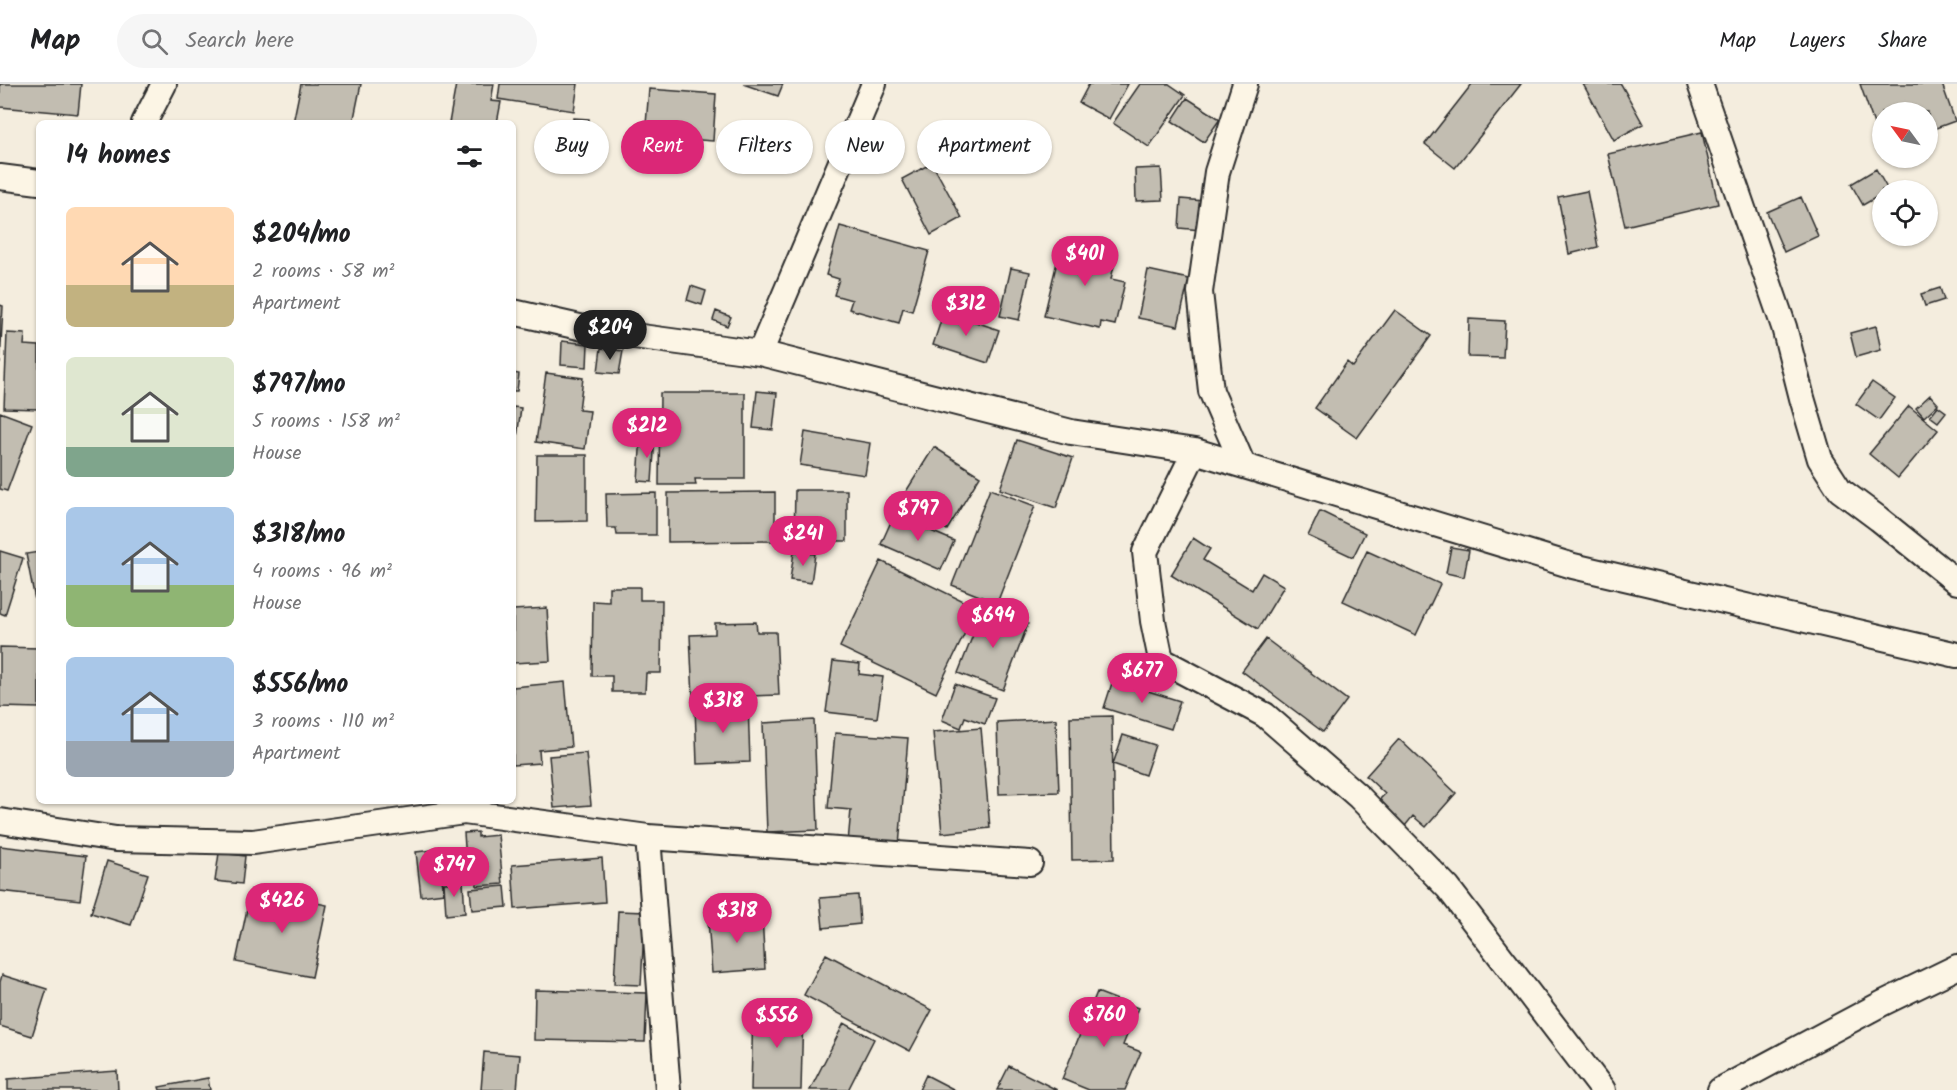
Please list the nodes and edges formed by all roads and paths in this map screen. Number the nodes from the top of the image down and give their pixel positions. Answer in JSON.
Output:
{"nodes":[{"id":1,"x":164,"y":84,"type":"edge"},
{"id":2,"x":874,"y":84,"type":"edge"},
{"id":3,"x":1245,"y":84,"type":"edge"},
{"id":4,"x":1700,"y":84,"type":"edge"},
{"id":5,"x":146,"y":120,"type":"edge"},
{"id":6,"x":0,"y":177,"type":"edge"},
{"id":7,"x":36,"y":182,"type":"edge"},
{"id":8,"x":516,"y":313,"type":"edge"},
{"id":9,"x":760,"y":353,"type":"junction"},
{"id":10,"x":1195,"y":451,"type":"junction"},
{"id":11,"x":1243,"y":465,"type":"junction"},
{"id":12,"x":1957,"y":582,"type":"edge"},
{"id":13,"x":1957,"y":655,"type":"edge"},
{"id":14,"x":461,"y":806,"type":"edge"},
{"id":15,"x":0,"y":821,"type":"edge"},
{"id":16,"x":648,"y":837,"type":"junction"},
{"id":17,"x":1030,"y":863,"type":"dead end"},
{"id":18,"x":1957,"y":967,"type":"edge"},
{"id":19,"x":668,"y":1090,"type":"edge"},
{"id":20,"x":1603,"y":1090,"type":"edge"},
{"id":21,"x":1720,"y":1090,"type":"edge"}],
"edges":[{"from":1,"to":5,"type":"street"},
{"from":2,"to":9,"type":"street"},
{"from":3,"to":11,"type":"street"},
{"from":4,"to":12,"type":"street"},
{"from":6,"to":7,"type":"street"},
{"from":8,"to":9,"type":"street"},
{"from":9,"to":10,"type":"street"},
{"from":10,"to":11,"type":"street"},
{"from":10,"to":20,"type":"street"},
{"from":11,"to":13,"type":"street"},
{"from":14,"to":15,"type":"street"},
{"from":14,"to":16,"type":"street"},
{"from":16,"to":17,"type":"street"},
{"from":16,"to":19,"type":"street"},
{"from":18,"to":21,"type":"street"}]}
